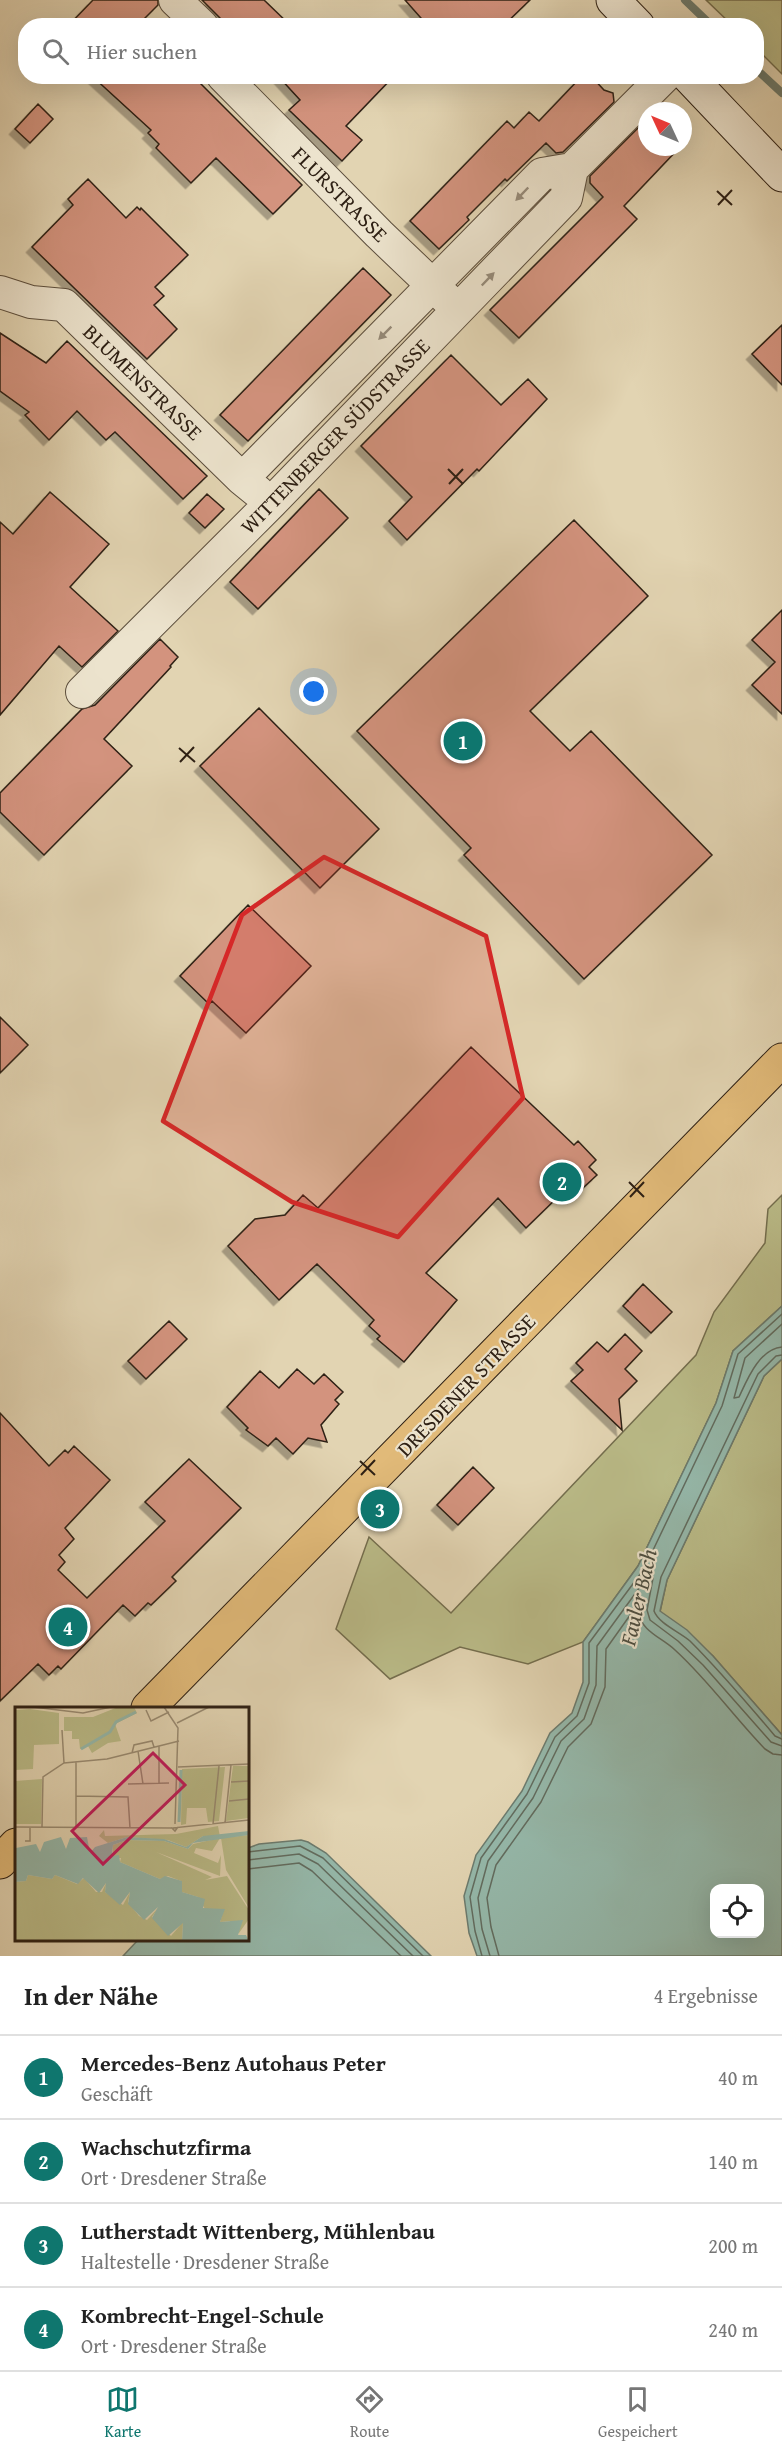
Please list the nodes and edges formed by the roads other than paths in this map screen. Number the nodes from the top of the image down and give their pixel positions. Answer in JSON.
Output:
{"nodes":[{"id":1,"x":175,"y":0,"type":"edge"},
{"id":2,"x":613,"y":0,"type":"edge"},
{"id":3,"x":194,"y":18,"type":"edge"},
{"id":4,"x":630,"y":18,"type":"edge"},
{"id":5,"x":232,"y":84,"type":"edge"},
{"id":6,"x":657,"y":84,"type":"edge"},
{"id":7,"x":696,"y":84,"type":"edge"},
{"id":8,"x":572,"y":169,"type":"junction"},
{"id":9,"x":782,"y":175,"type":"edge"},
{"id":10,"x":433,"y":285,"type":"junction"},
{"id":11,"x":0,"y":291,"type":"edge"},
{"id":12,"x":459,"y":310,"type":"junction"},
{"id":13,"x":242,"y":479,"type":"junction"},
{"id":14,"x":272,"y":502,"type":"junction"},
{"id":15,"x":81,"y":692,"type":"dead end"},
{"id":16,"x":782,"y":1060,"type":"edge"},
{"id":17,"x":149,"y":1707,"type":"edge"},
{"id":18,"x":15,"y":1846,"type":"edge"},
{"id":19,"x":0,"y":1861,"type":"edge"}],
"edges":[{"from":1,"to":3,"type":"street"},
{"from":2,"to":4,"type":"main road"},
{"from":5,"to":10,"type":"street","name":"FLURSTRASSE"},
{"from":6,"to":8,"type":"street"},
{"from":7,"to":9,"type":"main road"},
{"from":8,"to":10,"type":"street","name":"WITTENBERGER SÜDSTRASSE","one_way":true},
{"from":12,"to":8,"type":"street","name":"WITTENBERGER SÜDSTRASSE","one_way":true},
{"from":10,"to":12,"type":"street","name":"FLURSTRASSE"},
{"from":10,"to":13,"type":"street","name":"WITTENBERGER SÜDSTRASSE","one_way":true},
{"from":11,"to":13,"type":"street","name":"BLUMENSTRASSE"},
{"from":12,"to":14,"type":"street","name":"WITTENBERGER SÜDSTRASSE"},
{"from":13,"to":14,"type":"street","name":"BLUMENSTRASSE"},
{"from":14,"to":15,"type":"street","name":"WITTENBERGER SÜDSTRASSE"},
{"from":16,"to":17,"type":"main road","name":"DRESDENER STRASSE"},
{"from":18,"to":19,"type":"main road"}]}
